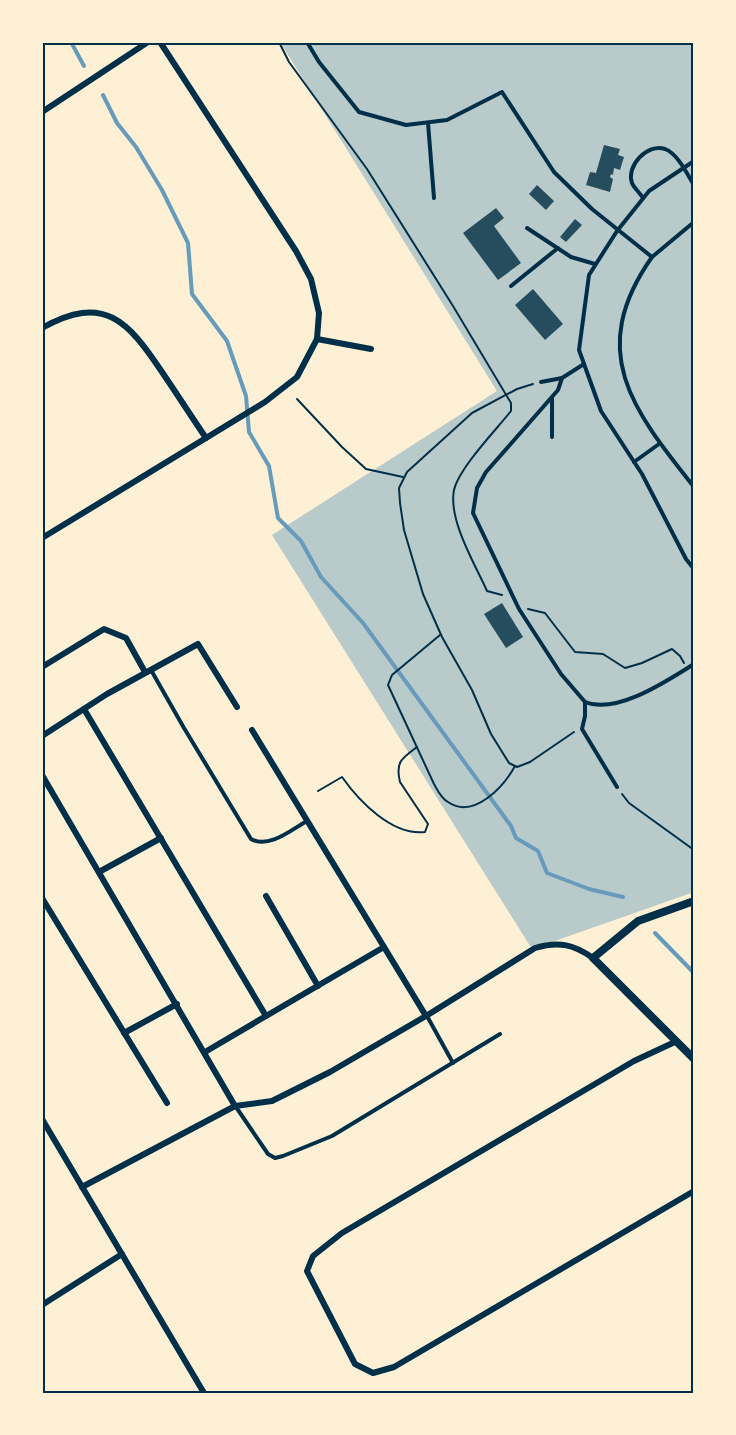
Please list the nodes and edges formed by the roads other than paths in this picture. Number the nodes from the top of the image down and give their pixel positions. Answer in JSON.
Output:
{"nodes":[{"id":1,"x":148,"y":42,"type":"edge"},
{"id":2,"x":159,"y":42,"type":"edge"},
{"id":3,"x":307,"y":42,"type":"edge"},
{"id":4,"x":42,"y":112,"type":"edge"},
{"id":5,"x":428,"y":123,"type":"junction"},
{"id":6,"x":694,"y":161,"type":"edge"},
{"id":7,"x":683,"y":168,"type":"junction"},
{"id":8,"x":694,"y":185,"type":"edge"},
{"id":9,"x":434,"y":198,"type":"dead end"},
{"id":10,"x":643,"y":198,"type":"junction"},
{"id":11,"x":694,"y":222,"type":"edge"},
{"id":12,"x":527,"y":228,"type":"dead end"},
{"id":13,"x":616,"y":231,"type":"junction"},
{"id":14,"x":558,"y":249,"type":"junction"},
{"id":15,"x":652,"y":257,"type":"junction"},
{"id":16,"x":595,"y":264,"type":"junction"},
{"id":17,"x":511,"y":286,"type":"dead end"},
{"id":18,"x":42,"y":328,"type":"edge"},
{"id":19,"x":317,"y":339,"type":"junction"},
{"id":20,"x":371,"y":349,"type":"dead end"},
{"id":21,"x":584,"y":364,"type":"junction"},
{"id":22,"x":562,"y":378,"type":"junction"},
{"id":23,"x":541,"y":382,"type":"road end"},
{"id":24,"x":552,"y":397,"type":"junction"},
{"id":25,"x":552,"y":437,"type":"dead end"},
{"id":26,"x":206,"y":438,"type":"junction"},
{"id":27,"x":659,"y":444,"type":"junction"},
{"id":28,"x":634,"y":462,"type":"junction"},
{"id":29,"x":694,"y":487,"type":"edge"},
{"id":30,"x":42,"y":538,"type":"edge"},
{"id":31,"x":694,"y":569,"type":"edge"},
{"id":32,"x":694,"y":664,"type":"edge"},
{"id":33,"x":42,"y":667,"type":"edge"},
{"id":34,"x":148,"y":670,"type":"junction"},
{"id":35,"x":585,"y":702,"type":"junction"},
{"id":36,"x":237,"y":706,"type":"dead end"},
{"id":37,"x":84,"y":708,"type":"junction"},
{"id":38,"x":252,"y":730,"type":"dead end"},
{"id":39,"x":42,"y":736,"type":"edge"},
{"id":40,"x":42,"y":775,"type":"edge"},
{"id":41,"x":617,"y":787,"type":"road end"},
{"id":42,"x":308,"y":820,"type":"junction"},
{"id":43,"x":161,"y":838,"type":"junction"},
{"id":44,"x":99,"y":872,"type":"junction"},
{"id":45,"x":266,"y":896,"type":"dead end"},
{"id":46,"x":42,"y":898,"type":"edge"},
{"id":47,"x":694,"y":901,"type":"edge"},
{"id":48,"x":384,"y":947,"type":"junction"},
{"id":49,"x":593,"y":958,"type":"junction"},
{"id":50,"x":318,"y":986,"type":"junction"},
{"id":51,"x":177,"y":1004,"type":"junction"},
{"id":52,"x":266,"y":1016,"type":"junction"},
{"id":53,"x":426,"y":1016,"type":"junction"},
{"id":54,"x":124,"y":1034,"type":"junction"},
{"id":55,"x":500,"y":1034,"type":"dead end"},
{"id":56,"x":678,"y":1041,"type":"junction"},
{"id":57,"x":205,"y":1052,"type":"junction"},
{"id":58,"x":694,"y":1059,"type":"edge"},
{"id":59,"x":453,"y":1063,"type":"junction"},
{"id":60,"x":167,"y":1103,"type":"dead end"},
{"id":61,"x":235,"y":1106,"type":"junction"},
{"id":62,"x":42,"y":1119,"type":"edge"},
{"id":63,"x":82,"y":1187,"type":"junction"},
{"id":64,"x":694,"y":1191,"type":"edge"},
{"id":65,"x":122,"y":1254,"type":"junction"},
{"id":66,"x":42,"y":1305,"type":"edge"},
{"id":67,"x":204,"y":1393,"type":"edge"}],
"edges":[{"from":1,"to":4,"type":"street"},
{"from":2,"to":19,"type":"street"},
{"from":3,"to":5,"type":"lane"},
{"from":5,"to":9,"type":"lane"},
{"from":5,"to":13,"type":"lane"},
{"from":6,"to":7,"type":"lane"},
{"from":7,"to":8,"type":"lane"},
{"from":7,"to":10,"type":"lane"},
{"from":7,"to":10,"type":"lane"},
{"from":10,"to":13,"type":"lane"},
{"from":11,"to":15,"type":"lane"},
{"from":12,"to":14,"type":"lane"},
{"from":13,"to":15,"type":"lane"},
{"from":13,"to":16,"type":"lane"},
{"from":14,"to":16,"type":"lane"},
{"from":14,"to":17,"type":"lane"},
{"from":15,"to":27,"type":"lane"},
{"from":16,"to":21,"type":"lane"},
{"from":18,"to":26,"type":"street"},
{"from":19,"to":20,"type":"street"},
{"from":19,"to":26,"type":"street"},
{"from":21,"to":22,"type":"lane"},
{"from":21,"to":28,"type":"lane"},
{"from":22,"to":23,"type":"lane"},
{"from":22,"to":24,"type":"lane"},
{"from":24,"to":25,"type":"lane"},
{"from":24,"to":35,"type":"lane"},
{"from":26,"to":30,"type":"street"},
{"from":27,"to":28,"type":"lane"},
{"from":27,"to":29,"type":"lane"},
{"from":28,"to":31,"type":"lane"},
{"from":32,"to":35,"type":"lane"},
{"from":33,"to":34,"type":"street"},
{"from":34,"to":36,"type":"street"},
{"from":34,"to":37,"type":"street"},
{"from":34,"to":42,"type":"lane"},
{"from":35,"to":41,"type":"lane"},
{"from":37,"to":39,"type":"street"},
{"from":37,"to":43,"type":"street"},
{"from":38,"to":42,"type":"street"},
{"from":40,"to":44,"type":"street"},
{"from":42,"to":48,"type":"street"},
{"from":43,"to":44,"type":"street"},
{"from":43,"to":52,"type":"street"},
{"from":44,"to":51,"type":"street"},
{"from":45,"to":50,"type":"street"},
{"from":46,"to":54,"type":"street"},
{"from":47,"to":49,"type":"street"},
{"from":48,"to":50,"type":"street"},
{"from":48,"to":53,"type":"street"},
{"from":49,"to":53,"type":"street"},
{"from":49,"to":56,"type":"street"},
{"from":50,"to":52,"type":"street"},
{"from":51,"to":54,"type":"street"},
{"from":51,"to":57,"type":"street"},
{"from":52,"to":57,"type":"street"},
{"from":53,"to":59,"type":"lane"},
{"from":53,"to":61,"type":"street"},
{"from":54,"to":60,"type":"street"},
{"from":55,"to":59,"type":"lane"},
{"from":56,"to":58,"type":"street"},
{"from":56,"to":64,"type":"street"},
{"from":57,"to":61,"type":"street"},
{"from":59,"to":61,"type":"lane"},
{"from":61,"to":63,"type":"street"},
{"from":62,"to":63,"type":"street"},
{"from":63,"to":65,"type":"street"},
{"from":65,"to":66,"type":"street"},
{"from":65,"to":67,"type":"street"}]}
